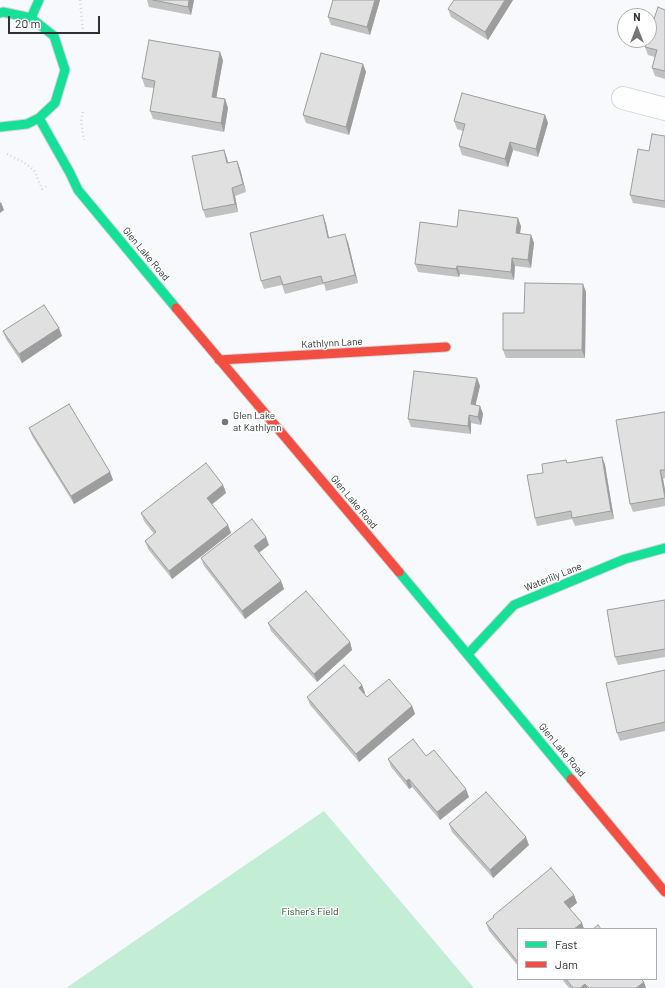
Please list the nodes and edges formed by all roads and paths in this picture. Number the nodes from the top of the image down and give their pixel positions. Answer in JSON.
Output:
{"nodes":[{"id":1,"x":39,"y":0,"type":"edge"},
{"id":2,"x":0,"y":13,"type":"edge"},
{"id":3,"x":31,"y":18,"type":"junction"},
{"id":4,"x":623,"y":98,"type":"dead end"},
{"id":5,"x":665,"y":109,"type":"edge"},
{"id":6,"x":39,"y":118,"type":"junction"},
{"id":7,"x":0,"y":127,"type":"edge"},
{"id":8,"x":5,"y":154,"type":"dead end"},
{"id":9,"x":45,"y":187,"type":"dead end"},
{"id":10,"x":446,"y":347,"type":"dead end"},
{"id":11,"x":219,"y":360,"type":"junction"},
{"id":12,"x":665,"y":548,"type":"edge"},
{"id":13,"x":468,"y":654,"type":"junction"},
{"id":14,"x":665,"y":892,"type":"edge"}],
"edges":[{"from":1,"to":3,"type":"street"},
{"from":2,"to":3,"type":"street"},
{"from":3,"to":6,"type":"street"},
{"from":4,"to":5,"type":"street"},
{"from":6,"to":7,"type":"street"},
{"from":6,"to":11,"type":"street","name":"Glen Lake Road"},
{"from":8,"to":9,"type":"path"},
{"from":10,"to":11,"type":"street","name":"Kathlynn Lane"},
{"from":11,"to":13,"type":"street","name":"Glen Lake Road"},
{"from":12,"to":13,"type":"street","name":"Waterlily Lane"},
{"from":13,"to":14,"type":"street","name":"Glen Lake Road"}]}
